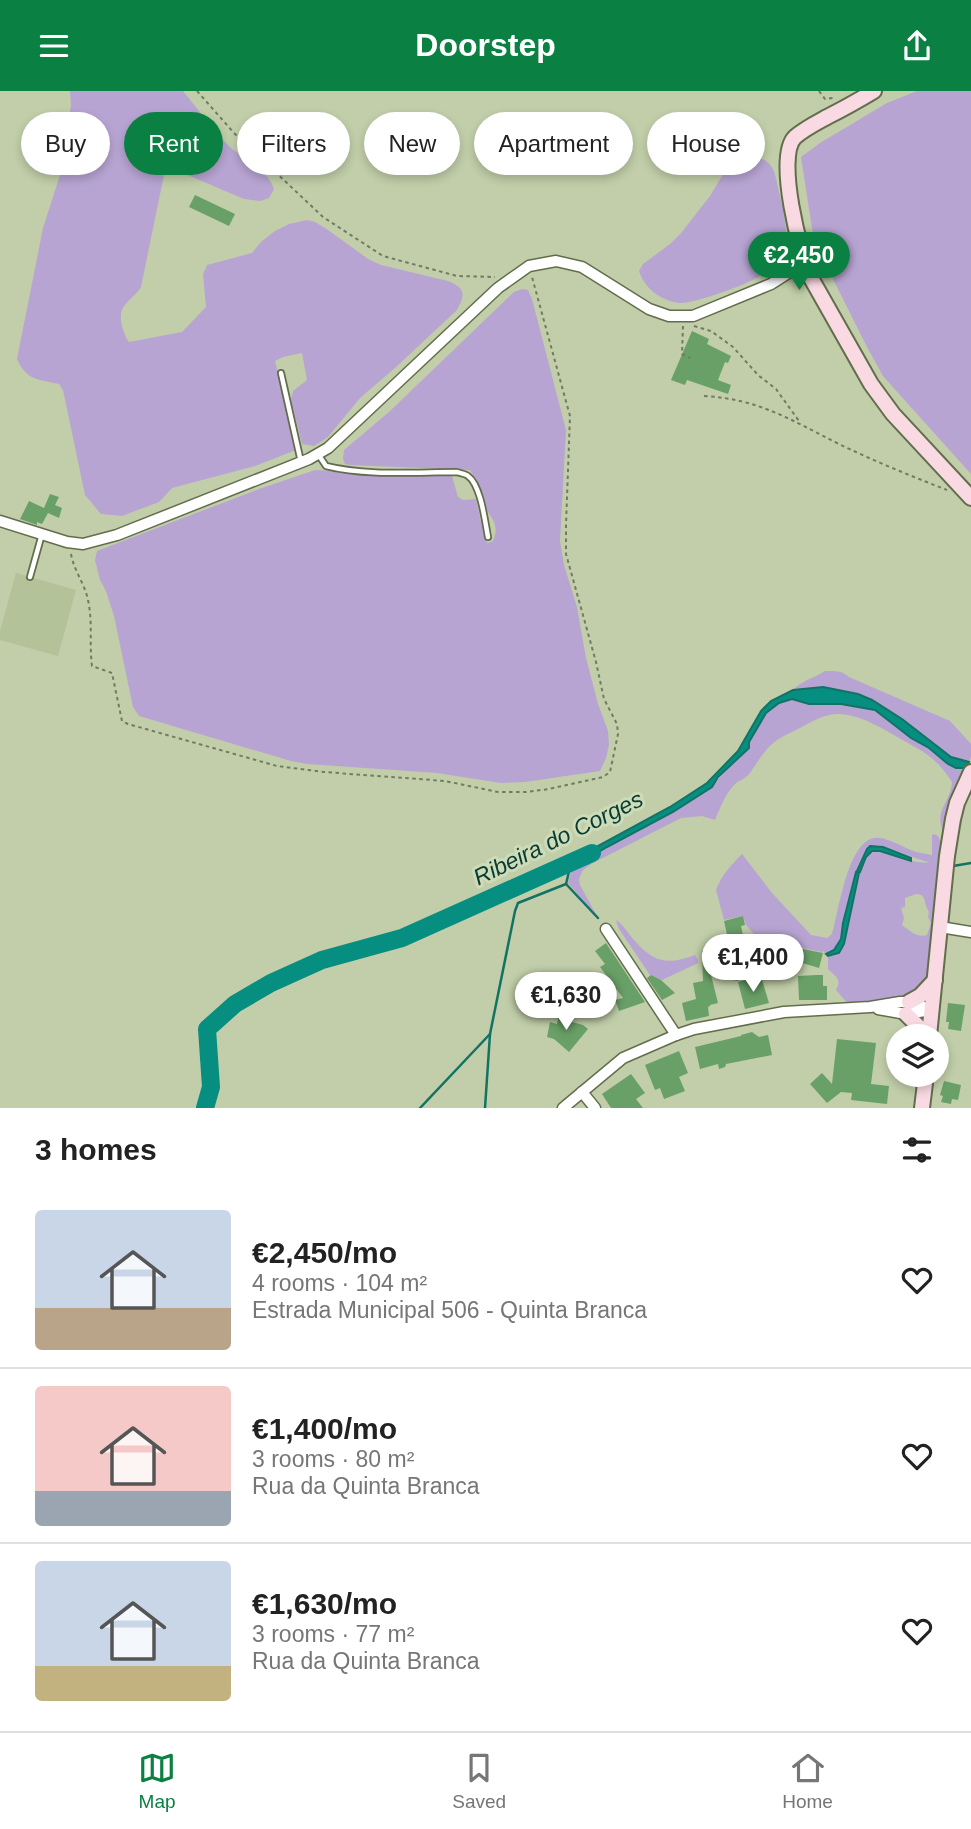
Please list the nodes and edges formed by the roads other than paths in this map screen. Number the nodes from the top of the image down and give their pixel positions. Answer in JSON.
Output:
{"nodes":[{"id":1,"x":874,"y":91,"type":"edge"},
{"id":2,"x":804,"y":263,"type":"junction"},
{"id":3,"x":281,"y":373,"type":"dead end"},
{"id":4,"x":318,"y":454,"type":"junction"},
{"id":5,"x":301,"y":462,"type":"junction"},
{"id":6,"x":971,"y":498,"type":"edge"},
{"id":7,"x":0,"y":521,"type":"edge"},
{"id":8,"x":42,"y":534,"type":"junction"},
{"id":9,"x":488,"y":537,"type":"dead end"},
{"id":10,"x":30,"y":577,"type":"dead end"},
{"id":11,"x":971,"y":772,"type":"edge"},
{"id":12,"x":940,"y":927,"type":"junction"},
{"id":13,"x":606,"y":929,"type":"dead end"},
{"id":14,"x":971,"y":932,"type":"edge"},
{"id":15,"x":935,"y":979,"type":"junction"},
{"id":16,"x":908,"y":1008,"type":"junction"},
{"id":17,"x":932,"y":1010,"type":"junction"},
{"id":18,"x":918,"y":1024,"type":"edge"},
{"id":19,"x":929,"y":1024,"type":"edge"},
{"id":20,"x":676,"y":1035,"type":"junction"},
{"id":21,"x":925,"y":1087,"type":"edge"},
{"id":22,"x":582,"y":1092,"type":"junction"},
{"id":23,"x":563,"y":1108,"type":"edge"},
{"id":24,"x":595,"y":1108,"type":"edge"},
{"id":25,"x":922,"y":1108,"type":"edge"}],
"edges":[{"from":1,"to":2,"type":"main road"},
{"from":2,"to":4,"type":"street"},
{"from":2,"to":6,"type":"main road"},
{"from":3,"to":5,"type":"lane"},
{"from":4,"to":5,"type":"street"},
{"from":4,"to":9,"type":"lane"},
{"from":5,"to":8,"type":"street"},
{"from":7,"to":8,"type":"street"},
{"from":8,"to":10,"type":"lane"},
{"from":11,"to":12,"type":"main road"},
{"from":12,"to":14,"type":"street"},
{"from":12,"to":15,"type":"main road"},
{"from":13,"to":20,"type":"street"},
{"from":15,"to":16,"type":"main road"},
{"from":15,"to":17,"type":"main road"},
{"from":16,"to":17,"type":"street"},
{"from":16,"to":18,"type":"main road"},
{"from":16,"to":20,"type":"street"},
{"from":17,"to":19,"type":"main road"},
{"from":20,"to":22,"type":"street"},
{"from":21,"to":25,"type":"main road"},
{"from":22,"to":23,"type":"street"},
{"from":22,"to":24,"type":"street"}]}
